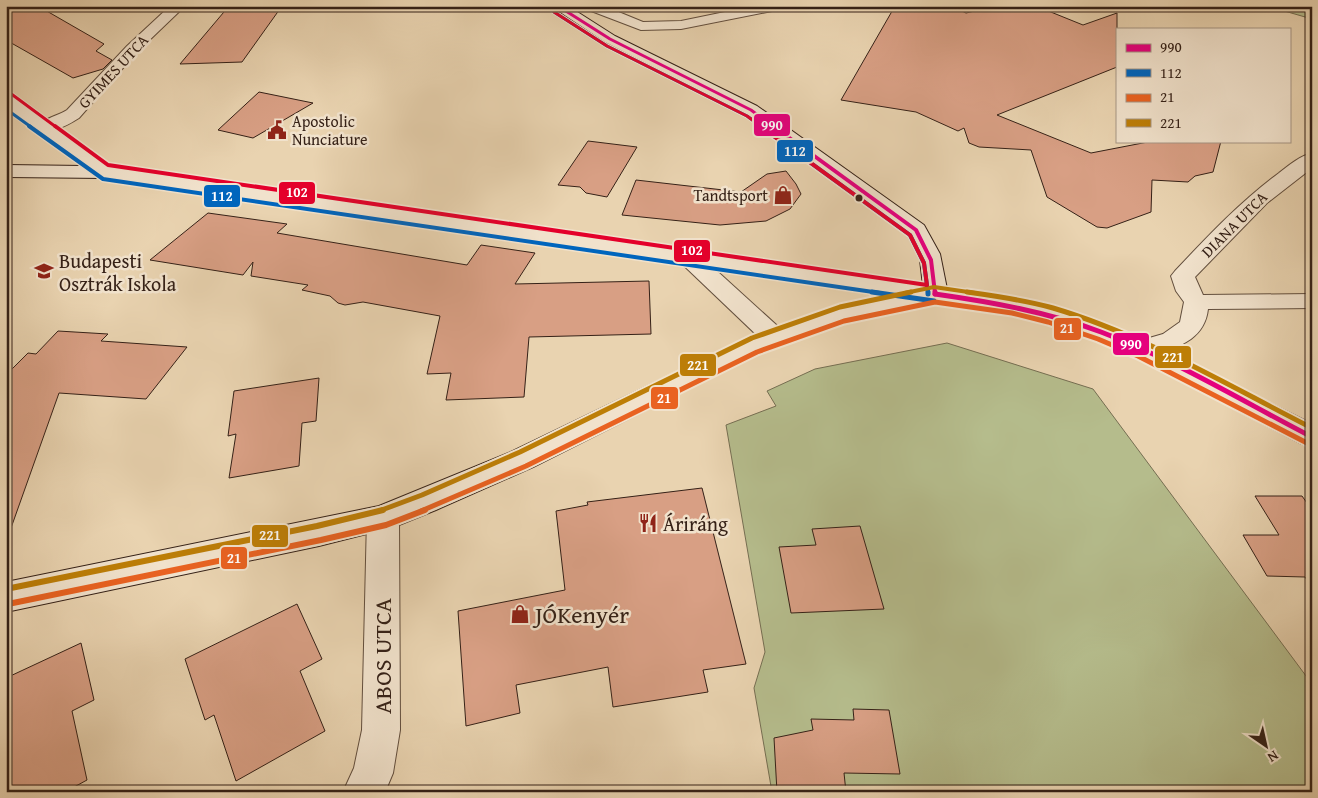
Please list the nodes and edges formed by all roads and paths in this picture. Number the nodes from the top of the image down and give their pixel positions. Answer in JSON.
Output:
{"nodes":[{"id":1,"x":178,"y":6,"type":"edge"},
{"id":2,"x":558,"y":6,"type":"edge"},
{"id":3,"x":591,"y":6,"type":"edge"},
{"id":4,"x":777,"y":6,"type":"edge"},
{"id":5,"x":6,"y":99,"type":"edge"},
{"id":6,"x":44,"y":127,"type":"junction"},
{"id":7,"x":1312,"y":159,"type":"edge"},
{"id":8,"x":6,"y":171,"type":"edge"},
{"id":9,"x":105,"y":172,"type":"junction"},
{"id":10,"x":687,"y":256,"type":"junction"},
{"id":11,"x":935,"y":294,"type":"junction"},
{"id":12,"x":1312,"y":301,"type":"edge"},
{"id":13,"x":1196,"y":302,"type":"junction"},
{"id":14,"x":774,"y":337,"type":"junction"},
{"id":15,"x":1141,"y":349,"type":"junction"},
{"id":16,"x":1312,"y":437,"type":"edge"},
{"id":17,"x":382,"y":518,"type":"junction"},
{"id":18,"x":6,"y":598,"type":"edge"},
{"id":19,"x":363,"y":792,"type":"edge"}],
"edges":[{"from":1,"to":6,"type":"street","name":"GYIMES UTCA"},
{"from":2,"to":11,"type":"street"},
{"from":3,"to":4,"type":"street"},
{"from":5,"to":6,"type":"street"},
{"from":6,"to":9,"type":"street"},
{"from":7,"to":13,"type":"street","name":"DIANA UTCA"},
{"from":8,"to":9,"type":"street"},
{"from":9,"to":10,"type":"street"},
{"from":10,"to":11,"type":"street"},
{"from":10,"to":14,"type":"street"},
{"from":11,"to":14,"type":"street"},
{"from":11,"to":15,"type":"street"},
{"from":12,"to":13,"type":"street"},
{"from":13,"to":15,"type":"street"},
{"from":14,"to":17,"type":"street"},
{"from":15,"to":16,"type":"street"},
{"from":17,"to":18,"type":"street"},
{"from":17,"to":19,"type":"street","name":"ABOS UTCA"}]}
